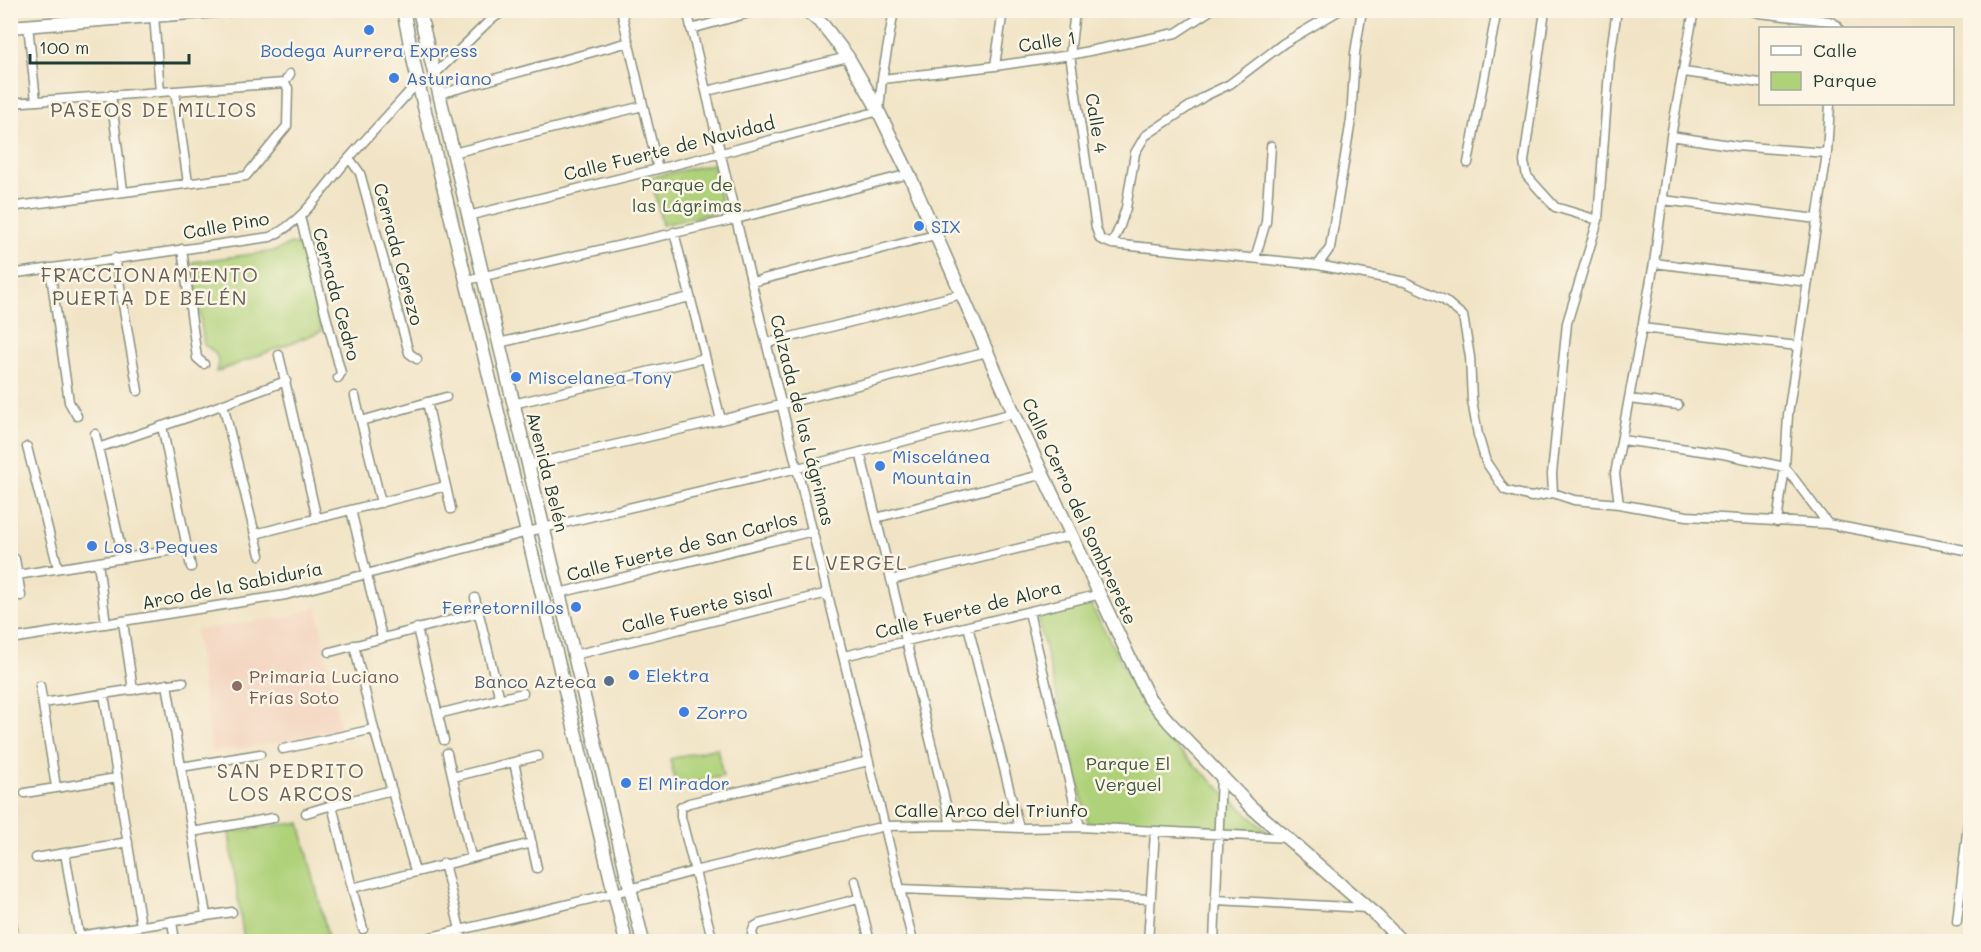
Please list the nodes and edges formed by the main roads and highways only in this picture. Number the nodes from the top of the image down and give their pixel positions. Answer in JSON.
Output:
{"nodes":[{"id":1,"x":229,"y":10,"type":"edge"},
{"id":2,"x":403,"y":10,"type":"edge"},
{"id":3,"x":419,"y":10,"type":"edge"},
{"id":4,"x":806,"y":10,"type":"edge"},
{"id":5,"x":817,"y":10,"type":"edge"},
{"id":6,"x":823,"y":25,"type":"junction"},
{"id":7,"x":10,"y":27,"type":"edge"},
{"id":8,"x":626,"y":942,"type":"edge"},
{"id":9,"x":643,"y":942,"type":"edge"},
{"id":10,"x":1402,"y":942,"type":"edge"}],
"edges":[{"from":1,"to":7,"type":"main road"},
{"from":2,"to":8,"type":"main road","name":"Avenida Belén"},
{"from":3,"to":9,"type":"main road","name":"Avenida Belén"},
{"from":4,"to":6,"type":"main road","name":"Calle Cerro del Sombrerete"},
{"from":5,"to":6,"type":"main road","name":"Calle Cerro del Sombrerete"},
{"from":6,"to":10,"type":"main road","name":"Calle Cerro del Sombrerete"}]}
